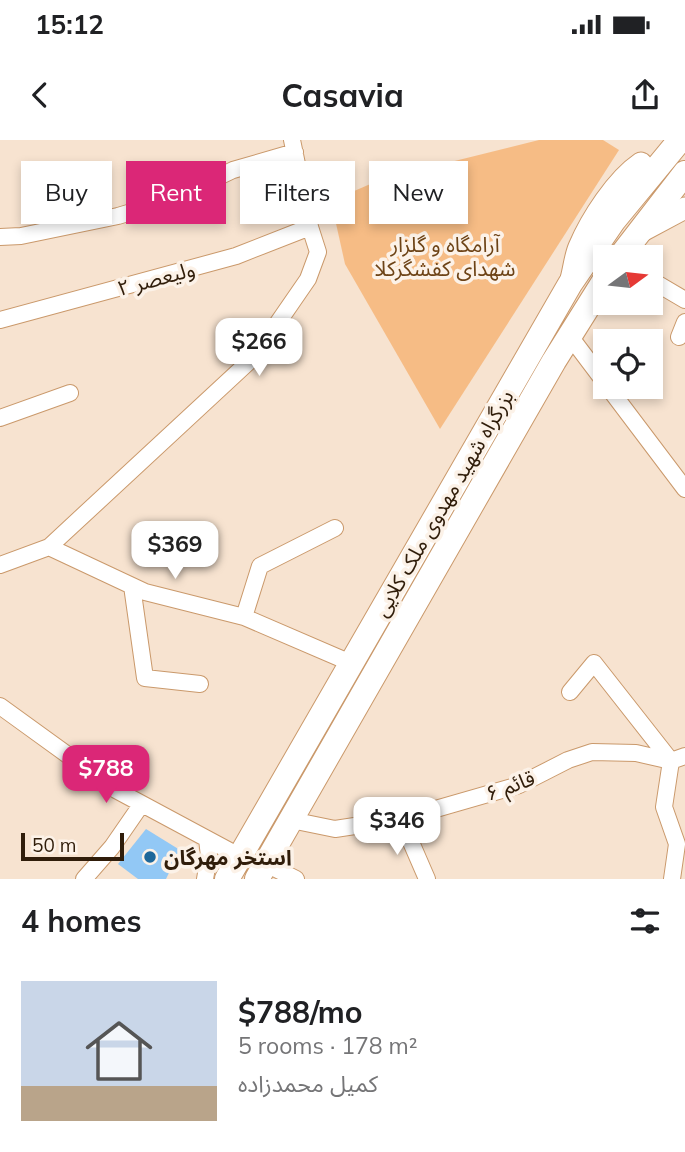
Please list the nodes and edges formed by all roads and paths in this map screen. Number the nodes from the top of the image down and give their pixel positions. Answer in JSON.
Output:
{"nodes":[{"id":1,"x":680,"y":140,"type":"edge"},
{"id":2,"x":293,"y":146,"type":"edge"},
{"id":3,"x":641,"y":163,"type":"dead end"},
{"id":4,"x":685,"y":173,"type":"edge"},
{"id":5,"x":685,"y":208,"type":"edge"},
{"id":6,"x":310,"y":227,"type":"junction"},
{"id":7,"x":635,"y":235,"type":"junction"},
{"id":8,"x":0,"y":237,"type":"edge"},
{"id":9,"x":628,"y":245,"type":"edge"},
{"id":10,"x":570,"y":284,"type":"junction"},
{"id":11,"x":663,"y":287,"type":"edge"},
{"id":12,"x":593,"y":298,"type":"edge"},
{"id":13,"x":685,"y":300,"type":"edge"},
{"id":14,"x":0,"y":320,"type":"edge"},
{"id":15,"x":569,"y":335,"type":"junction"},
{"id":16,"x":593,"y":367,"type":"edge"},
{"id":17,"x":70,"y":393,"type":"dead end"},
{"id":18,"x":618,"y":399,"type":"edge"},
{"id":19,"x":0,"y":418,"type":"edge"},
{"id":20,"x":685,"y":489,"type":"edge"},
{"id":21,"x":335,"y":528,"type":"dead end"},
{"id":22,"x":49,"y":547,"type":"junction"},
{"id":23,"x":0,"y":565,"type":"edge"},
{"id":24,"x":132,"y":586,"type":"junction"},
{"id":25,"x":244,"y":617,"type":"junction"},
{"id":26,"x":352,"y":663,"type":"junction"},
{"id":27,"x":200,"y":684,"type":"dead end"},
{"id":28,"x":570,"y":692,"type":"dead end"},
{"id":29,"x":0,"y":706,"type":"edge"},
{"id":30,"x":678,"y":758,"type":"edge"},
{"id":31,"x":141,"y":805,"type":"junction"},
{"id":32,"x":401,"y":819,"type":"junction"},
{"id":33,"x":291,"y":820,"type":"junction"},
{"id":34,"x":207,"y":839,"type":"junction"},
{"id":35,"x":239,"y":856,"type":"junction"},
{"id":36,"x":261,"y":872,"type":"edge"},
{"id":37,"x":84,"y":879,"type":"edge"},
{"id":38,"x":205,"y":879,"type":"edge"},
{"id":39,"x":226,"y":879,"type":"edge"},
{"id":40,"x":296,"y":879,"type":"edge"},
{"id":41,"x":427,"y":879,"type":"edge"},
{"id":42,"x":672,"y":879,"type":"edge"}],
"edges":[{"from":1,"to":10,"type":"highway","name":"بزرگراه شهید مهدوی ملک کلایی"},
{"from":2,"to":6,"type":"street"},
{"from":2,"to":8,"type":"street"},
{"from":3,"to":10,"type":"main road"},
{"from":4,"to":7,"type":"highway"},
{"from":5,"to":7,"type":"main road"},
{"from":6,"to":14,"type":"street","name":"ولیعصر ۲"},
{"from":6,"to":22,"type":"street"},
{"from":7,"to":9,"type":"highway"},
{"from":10,"to":26,"type":"highway","name":"بزرگراه شهید مهدوی ملک کلایی"},
{"from":11,"to":13,"type":"street"},
{"from":12,"to":15,"type":"highway","name":"بزرگراه شهید مهدوی ملک کلایی"},
{"from":15,"to":16,"type":"street"},
{"from":15,"to":33,"type":"highway","name":"بزرگراه شهید مهدوی ملک کلایی"},
{"from":17,"to":19,"type":"street"},
{"from":18,"to":20,"type":"street"},
{"from":21,"to":25,"type":"street"},
{"from":22,"to":23,"type":"street"},
{"from":22,"to":24,"type":"street"},
{"from":24,"to":25,"type":"street"},
{"from":24,"to":27,"type":"street"},
{"from":25,"to":26,"type":"street"},
{"from":26,"to":35,"type":"highway","name":"بزرگراه شهید مهدوی ملک کلایی"},
{"from":28,"to":30,"type":"street"},
{"from":29,"to":31,"type":"street"},
{"from":30,"to":32,"type":"street","name":"قائم ۶"},
{"from":30,"to":42,"type":"street"},
{"from":31,"to":34,"type":"street"},
{"from":31,"to":37,"type":"street"},
{"from":32,"to":33,"type":"street","name":"قائم ۶"},
{"from":32,"to":41,"type":"street"},
{"from":33,"to":36,"type":"highway","name":"بزرگراه شهید مهدوی ملک کلایی"},
{"from":34,"to":35,"type":"street"},
{"from":34,"to":38,"type":"street"},
{"from":35,"to":39,"type":"highway","name":"بزرگراه شهید مهدوی ملک کلایی"},
{"from":36,"to":40,"type":"street"}]}
